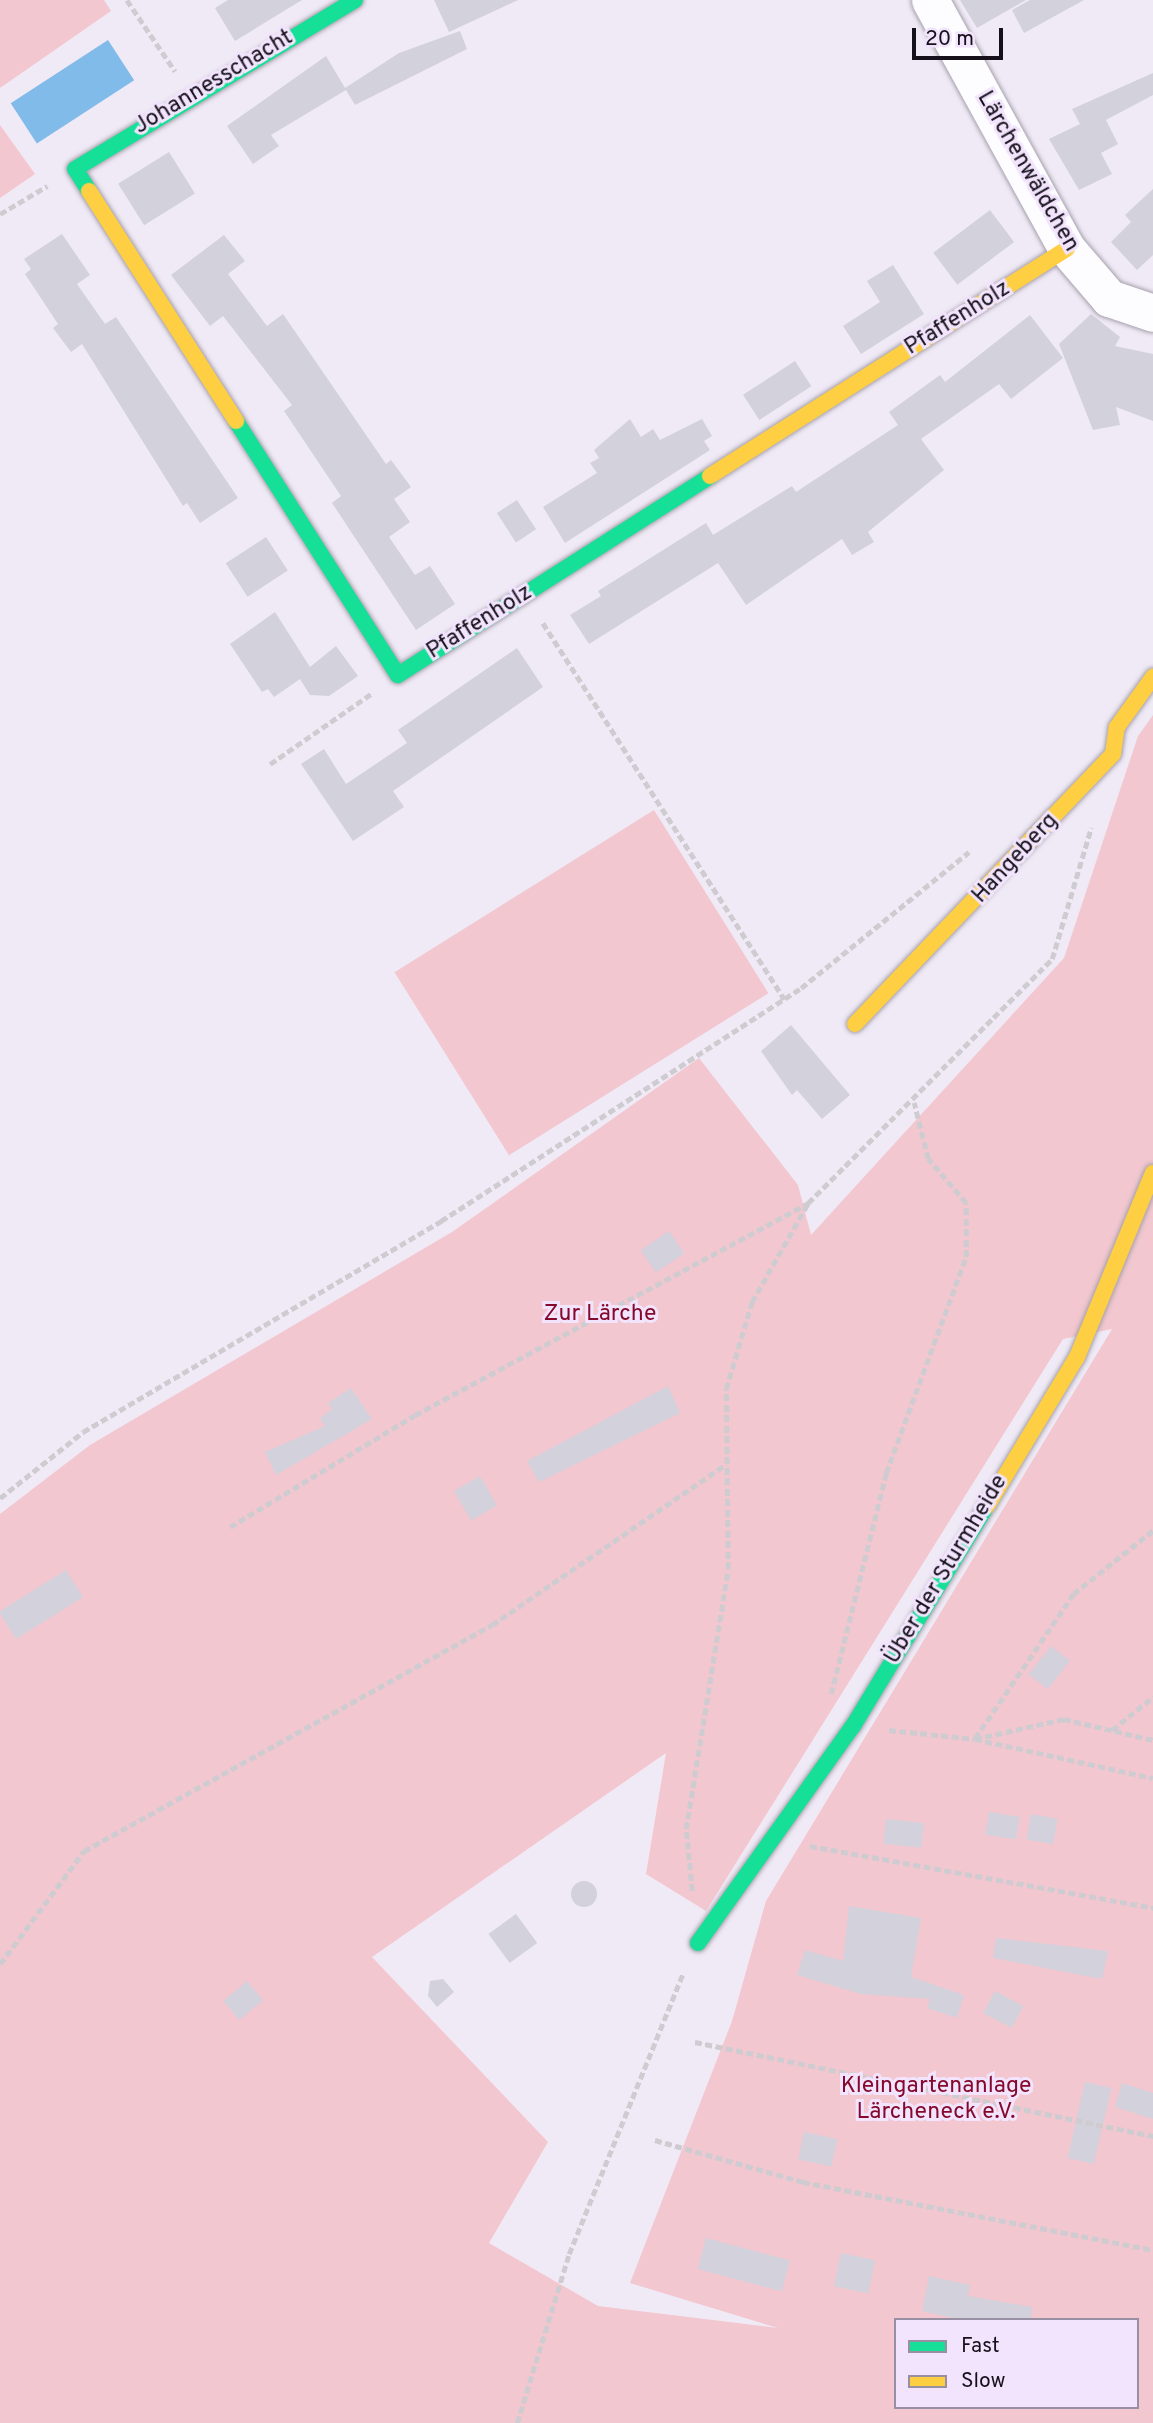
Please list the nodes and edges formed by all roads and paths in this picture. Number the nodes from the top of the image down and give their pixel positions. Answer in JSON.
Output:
{"nodes":[{"id":1,"x":127,"y":0,"type":"edge"},
{"id":2,"x":355,"y":0,"type":"edge"},
{"id":3,"x":930,"y":0,"type":"edge"},
{"id":4,"x":192,"y":95,"type":"junction"},
{"id":5,"x":75,"y":169,"type":"junction"},
{"id":6,"x":0,"y":214,"type":"edge"},
{"id":7,"x":1067,"y":249,"type":"junction"},
{"id":8,"x":1153,"y":313,"type":"edge"},
{"id":9,"x":524,"y":595,"type":"junction"},
{"id":10,"x":398,"y":675,"type":"junction"},
{"id":11,"x":1153,"y":677,"type":"edge"},
{"id":12,"x":270,"y":764,"type":"dead end"},
{"id":13,"x":1094,"y":818,"type":"dead end"},
{"id":14,"x":982,"y":841,"type":"dead end"},
{"id":15,"x":784,"y":999,"type":"junction"},
{"id":16,"x":855,"y":1024,"type":"dead end"},
{"id":17,"x":914,"y":1102,"type":"junction"},
{"id":18,"x":1153,"y":1172,"type":"edge"},
{"id":19,"x":808,"y":1203,"type":"junction"},
{"id":20,"x":727,"y":1464,"type":"junction"},
{"id":21,"x":0,"y":1498,"type":"edge"},
{"id":22,"x":230,"y":1527,"type":"dead end"},
{"id":23,"x":1153,"y":1531,"type":"edge"},
{"id":24,"x":1153,"y":1697,"type":"edge"},
{"id":25,"x":829,"y":1702,"type":"dead end"},
{"id":26,"x":853,"y":1726,"type":"junction"},
{"id":27,"x":1111,"y":1730,"type":"junction"},
{"id":28,"x":975,"y":1739,"type":"junction"},
{"id":29,"x":1153,"y":1740,"type":"edge"},
{"id":30,"x":1153,"y":1778,"type":"edge"},
{"id":31,"x":823,"y":1846,"type":"dead end"},
{"id":32,"x":1153,"y":1908,"type":"edge"},
{"id":33,"x":698,"y":1943,"type":"joint"},
{"id":34,"x":0,"y":1964,"type":"edge"},
{"id":35,"x":666,"y":2007,"type":"dead end"},
{"id":36,"x":695,"y":2042,"type":"dead end"},
{"id":37,"x":1153,"y":2136,"type":"edge"},
{"id":38,"x":655,"y":2140,"type":"dead end"},
{"id":39,"x":1153,"y":2250,"type":"edge"},
{"id":40,"x":517,"y":2423,"type":"edge"}],
"edges":[{"from":1,"to":4,"type":"path"},
{"from":2,"to":4,"type":"street","name":"Johannesschacht"},
{"from":3,"to":7,"type":"street","name":"Lärchenwäldchen"},
{"from":4,"to":5,"type":"street","name":"Johannesschacht"},
{"from":5,"to":6,"type":"path"},
{"from":5,"to":10,"type":"street"},
{"from":7,"to":8,"type":"street","name":"Lärchenwäldchen"},
{"from":7,"to":9,"type":"street","name":"Pfaffenholz"},
{"from":9,"to":10,"type":"street","name":"Pfaffenholz"},
{"from":9,"to":15,"type":"path"},
{"from":10,"to":12,"type":"path"},
{"from":11,"to":16,"type":"street","name":"Hangeberg"},
{"from":13,"to":17,"type":"path"},
{"from":14,"to":15,"type":"path"},
{"from":15,"to":21,"type":"path"},
{"from":17,"to":19,"type":"path"},
{"from":17,"to":25,"type":"path"},
{"from":18,"to":26,"type":"street","name":"Über der Sturmheide"},
{"from":19,"to":20,"type":"path"},
{"from":19,"to":22,"type":"path"},
{"from":20,"to":33,"type":"path"},
{"from":20,"to":34,"type":"path"},
{"from":23,"to":28,"type":"path"},
{"from":24,"to":27,"type":"path"},
{"from":26,"to":28,"type":"path"},
{"from":26,"to":33,"type":"street","name":"Über der Sturmheide"},
{"from":27,"to":28,"type":"path"},
{"from":27,"to":29,"type":"path"},
{"from":28,"to":30,"type":"path"},
{"from":31,"to":32,"type":"path"},
{"from":35,"to":40,"type":"path"},
{"from":36,"to":37,"type":"path"},
{"from":38,"to":39,"type":"path"}]}
